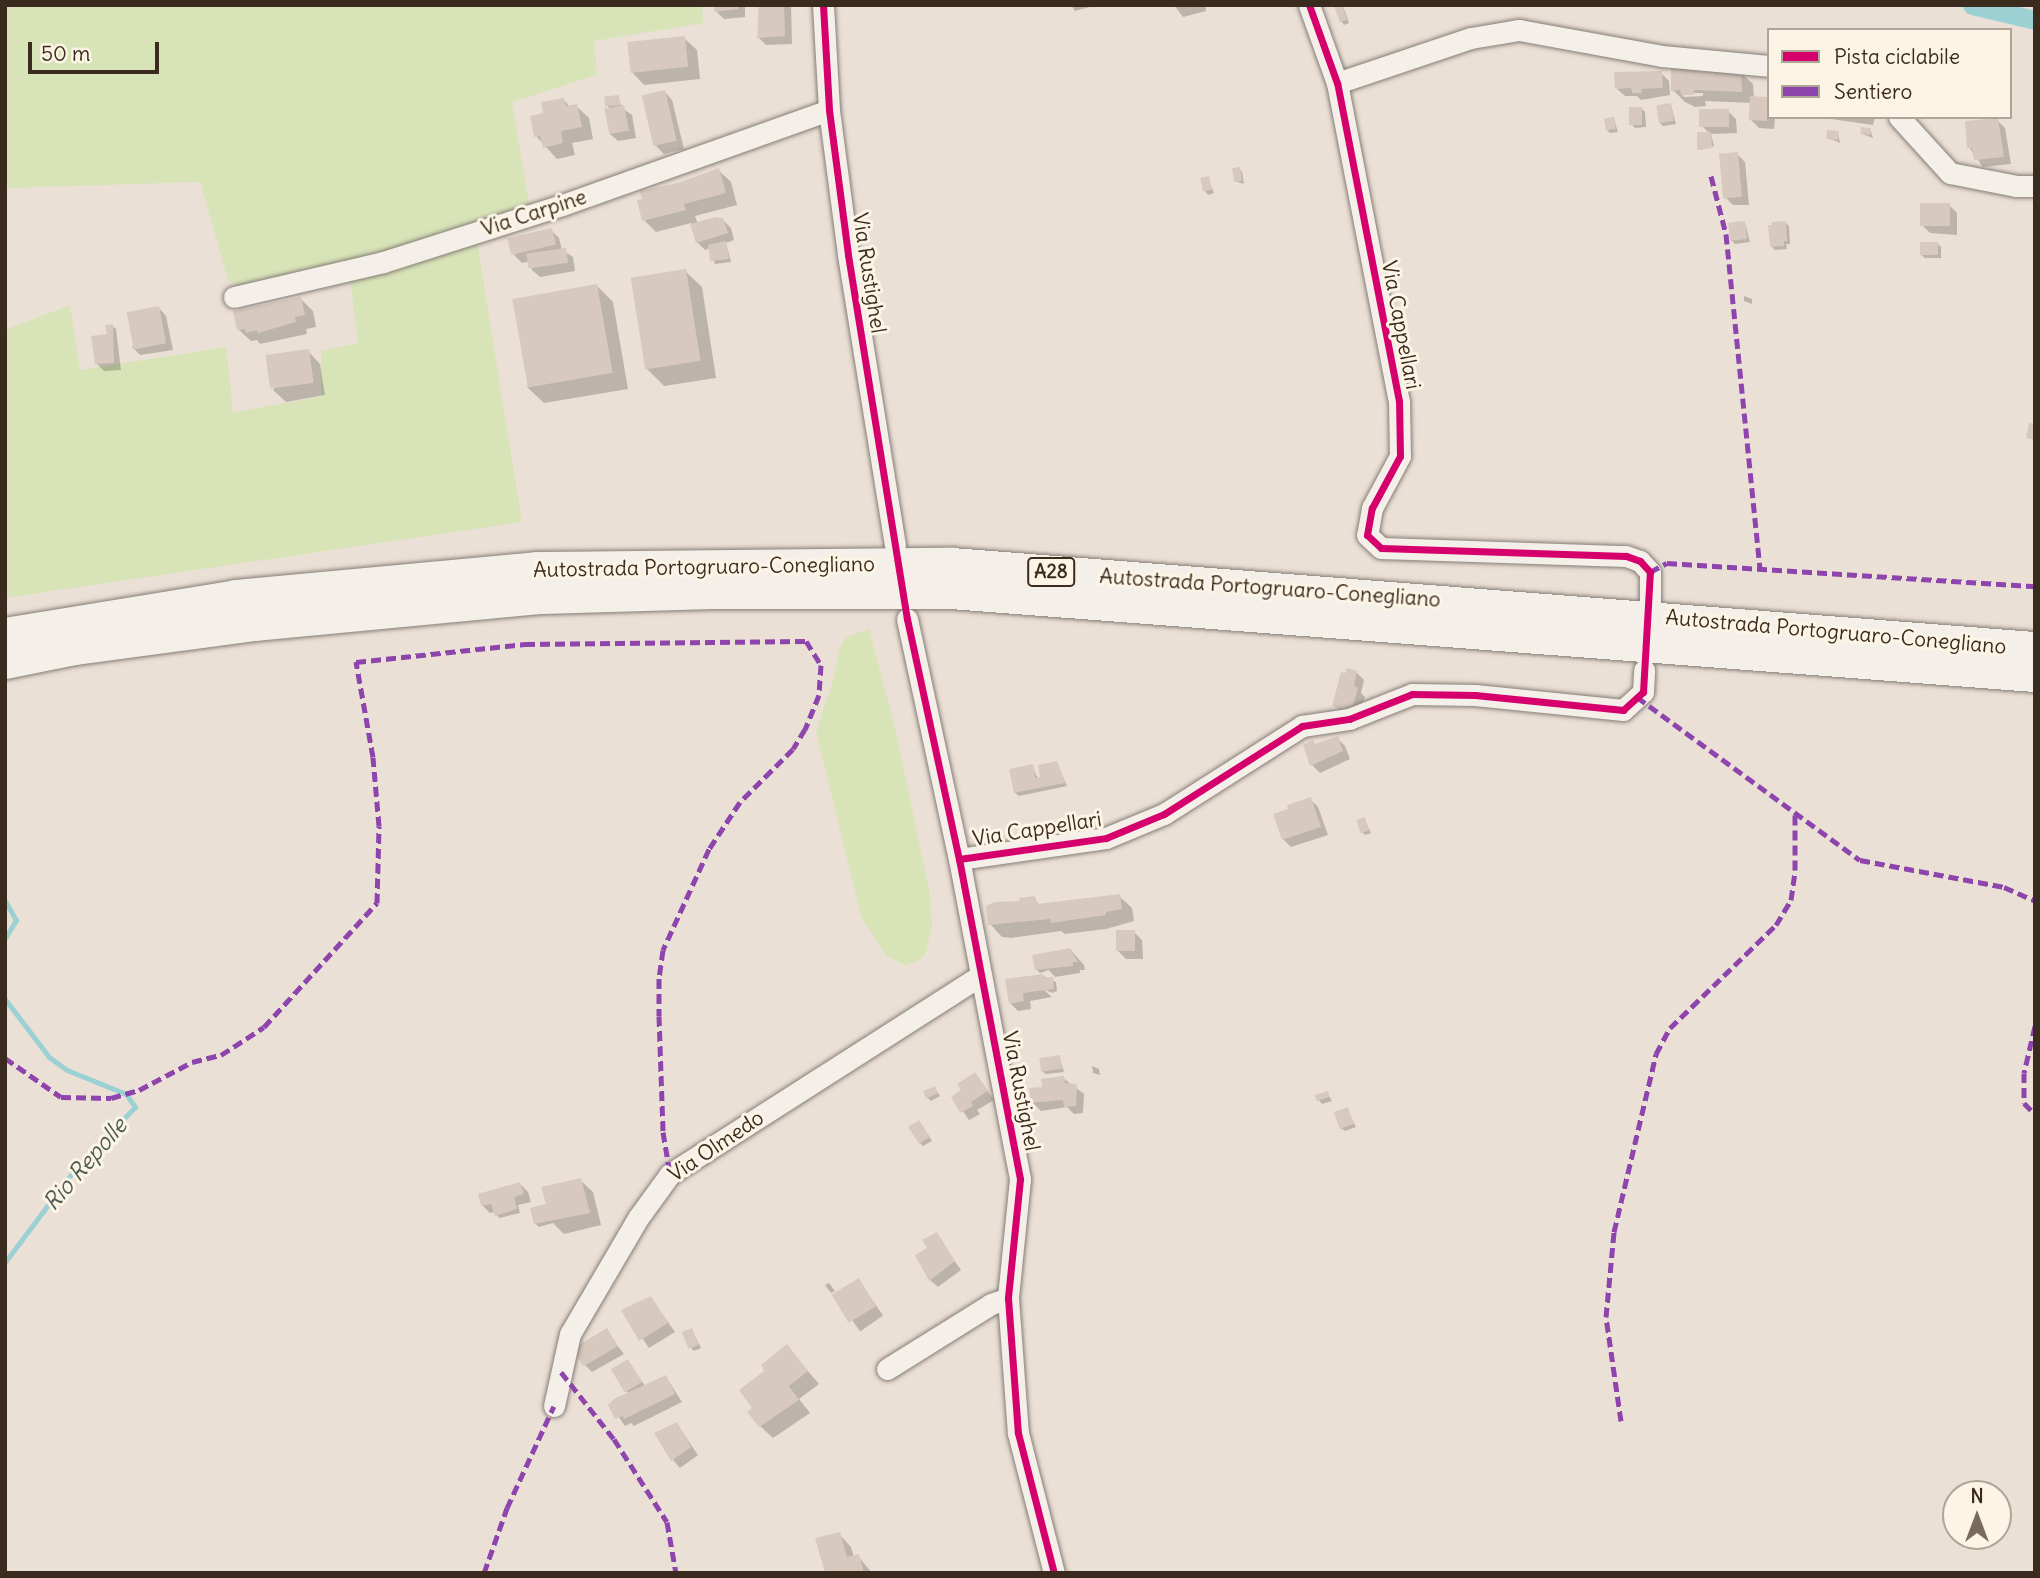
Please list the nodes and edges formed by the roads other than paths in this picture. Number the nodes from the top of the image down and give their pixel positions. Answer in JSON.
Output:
{"nodes":[{"id":1,"x":823,"y":5,"type":"edge"},
{"id":2,"x":1309,"y":5,"type":"edge"},
{"id":3,"x":1767,"y":66,"type":"edge"},
{"id":4,"x":1337,"y":83,"type":"junction"},
{"id":5,"x":829,"y":110,"type":"junction"},
{"id":6,"x":1901,"y":119,"type":"edge"},
{"id":7,"x":2035,"y":186,"type":"edge"},
{"id":8,"x":234,"y":297,"type":"dead end"},
{"id":9,"x":895,"y":545,"type":"dead end"},
{"id":10,"x":1650,"y":603,"type":"dead end"},
{"id":11,"x":907,"y":619,"type":"dead end"},
{"id":12,"x":5,"y":634,"type":"edge"},
{"id":13,"x":2035,"y":648,"type":"edge"},
{"id":14,"x":5,"y":663,"type":"edge"},
{"id":15,"x":1644,"y":670,"type":"dead end"},
{"id":16,"x":2035,"y":676,"type":"edge"},
{"id":17,"x":959,"y":859,"type":"junction"},
{"id":18,"x":981,"y":975,"type":"junction"},
{"id":19,"x":1007,"y":1298,"type":"junction"},
{"id":20,"x":887,"y":1369,"type":"dead end"},
{"id":21,"x":554,"y":1406,"type":"dead end"},
{"id":22,"x":1055,"y":1573,"type":"edge"}],
"edges":[{"from":1,"to":5,"type":"street","name":"Via Rustighel"},
{"from":2,"to":4,"type":"street","name":"Via Cappellari"},
{"from":3,"to":4,"type":"street"},
{"from":4,"to":10,"type":"street","name":"Via Cappellari"},
{"from":5,"to":8,"type":"street","name":"Via Carpine"},
{"from":5,"to":9,"type":"street","name":"Via Rustighel"},
{"from":6,"to":7,"type":"street"},
{"from":11,"to":17,"type":"street","name":"Via Rustighel"},
{"from":12,"to":13,"type":"highway","name":"Autostrada Portogruaro-Conegliano","number":"A28"},
{"from":14,"to":16,"type":"highway","name":"Autostrada Portogruaro-Conegliano","number":"A28"},
{"from":15,"to":17,"type":"street","name":"Via Cappellari"},
{"from":17,"to":18,"type":"street","name":"Via Rustighel"},
{"from":18,"to":19,"type":"street","name":"Via Rustighel"},
{"from":18,"to":21,"type":"street","name":"Via Olmedo"},
{"from":19,"to":20,"type":"street"},
{"from":19,"to":22,"type":"street","name":"Via Rustighel"}]}
